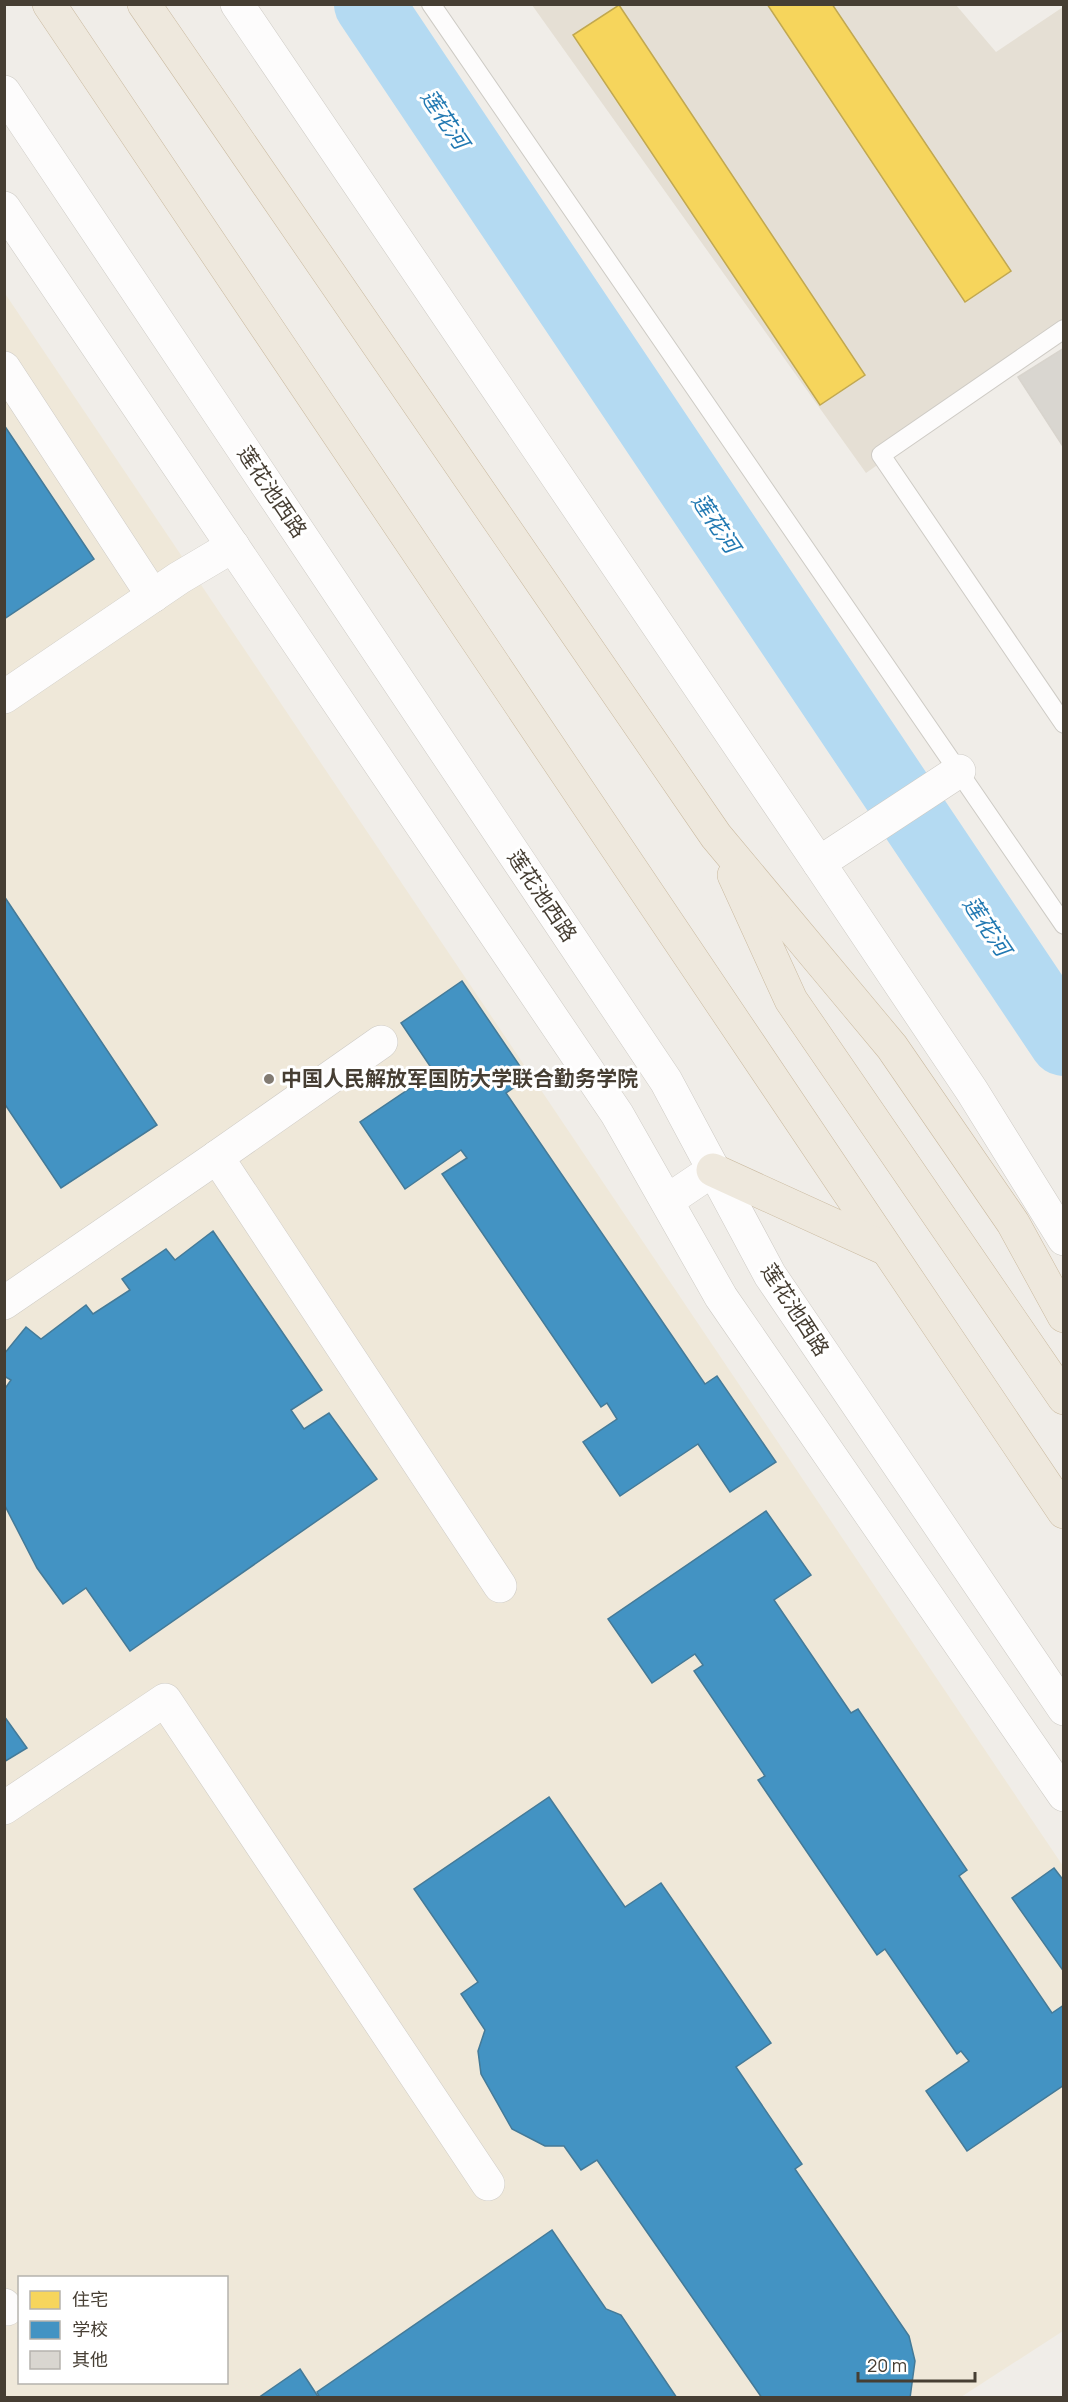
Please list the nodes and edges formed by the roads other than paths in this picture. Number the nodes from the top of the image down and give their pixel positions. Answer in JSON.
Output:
{"nodes":[{"id":1,"x":144,"y":4,"type":"edge"},
{"id":2,"x":237,"y":4,"type":"edge"},
{"id":3,"x":431,"y":4,"type":"edge"},
{"id":4,"x":56,"y":15,"type":"edge"},
{"id":5,"x":4,"y":92,"type":"edge"},
{"id":6,"x":4,"y":208,"type":"edge"},
{"id":7,"x":1064,"y":329,"type":"edge"},
{"id":8,"x":4,"y":368,"type":"edge"},
{"id":9,"x":233,"y":546,"type":"junction"},
{"id":10,"x":153,"y":596,"type":"junction"},
{"id":11,"x":4,"y":697,"type":"edge"},
{"id":12,"x":1064,"y":724,"type":"edge"},
{"id":13,"x":959,"y":771,"type":"junction"},
{"id":14,"x":716,"y":836,"type":"junction"},
{"id":15,"x":819,"y":863,"type":"junction"},
{"id":16,"x":1064,"y":925,"type":"edge"},
{"id":17,"x":381,"y":1042,"type":"dead end"},
{"id":18,"x":217,"y":1157,"type":"junction"},
{"id":19,"x":713,"y":1170,"type":"junction"},
{"id":20,"x":667,"y":1201,"type":"junction"},
{"id":21,"x":1064,"y":1239,"type":"edge"},
{"id":22,"x":884,"y":1248,"type":"junction"},
{"id":23,"x":4,"y":1303,"type":"edge"},
{"id":24,"x":1064,"y":1316,"type":"edge"},
{"id":25,"x":1064,"y":1398,"type":"edge"},
{"id":26,"x":1064,"y":1512,"type":"edge"},
{"id":27,"x":500,"y":1586,"type":"dead end"},
{"id":28,"x":1064,"y":1709,"type":"edge"},
{"id":29,"x":1064,"y":1795,"type":"edge"},
{"id":30,"x":4,"y":1808,"type":"edge"},
{"id":31,"x":488,"y":2184,"type":"dead end"}],
"edges":[{"from":1,"to":14,"type":"highway"},
{"from":2,"to":15,"type":"street"},
{"from":3,"to":13,"type":"lane"},
{"from":4,"to":22,"type":"highway"},
{"from":5,"to":19,"type":"street","name":"莲花池西路"},
{"from":6,"to":9,"type":"street"},
{"from":7,"to":12,"type":"lane"},
{"from":8,"to":10,"type":"street"},
{"from":9,"to":10,"type":"street"},
{"from":9,"to":20,"type":"street"},
{"from":10,"to":11,"type":"street"},
{"from":13,"to":15,"type":"street"},
{"from":13,"to":16,"type":"lane"},
{"from":14,"to":24,"type":"highway"},
{"from":14,"to":25,"type":"highway"},
{"from":15,"to":21,"type":"street"},
{"from":17,"to":18,"type":"street"},
{"from":18,"to":23,"type":"street"},
{"from":18,"to":27,"type":"street"},
{"from":19,"to":20,"type":"street"},
{"from":19,"to":22,"type":"highway"},
{"from":19,"to":28,"type":"street","name":"莲花池西路"},
{"from":20,"to":29,"type":"street"},
{"from":22,"to":26,"type":"highway"},
{"from":30,"to":31,"type":"street"}]}
